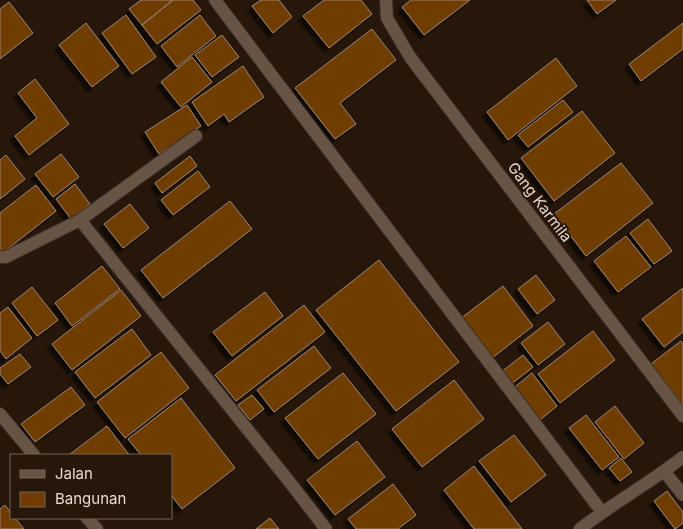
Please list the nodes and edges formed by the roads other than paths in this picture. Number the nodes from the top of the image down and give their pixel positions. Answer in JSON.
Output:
{"nodes":[{"id":1,"x":214,"y":0,"type":"edge"},
{"id":2,"x":386,"y":0,"type":"edge"},
{"id":3,"x":196,"y":136,"type":"dead end"},
{"id":4,"x":80,"y":220,"type":"junction"},
{"id":5,"x":0,"y":257,"type":"edge"},
{"id":6,"x":0,"y":414,"type":"edge"},
{"id":7,"x":683,"y":416,"type":"edge"},
{"id":8,"x":33,"y":454,"type":"edge"},
{"id":9,"x":683,"y":457,"type":"edge"},
{"id":10,"x":664,"y":471,"type":"junction"},
{"id":11,"x":683,"y":495,"type":"edge"},
{"id":12,"x":602,"y":512,"type":"junction"},
{"id":13,"x":88,"y":519,"type":"edge"},
{"id":14,"x":97,"y":529,"type":"edge"},
{"id":15,"x":326,"y":529,"type":"edge"},
{"id":16,"x":580,"y":529,"type":"edge"}],
"edges":[{"from":1,"to":12,"type":"street"},
{"from":2,"to":7,"type":"street","name":"Gang Karmila"},
{"from":3,"to":4,"type":"street"},
{"from":4,"to":5,"type":"street"},
{"from":4,"to":15,"type":"street"},
{"from":6,"to":8,"type":"street"},
{"from":9,"to":10,"type":"street"},
{"from":10,"to":11,"type":"street"},
{"from":10,"to":12,"type":"street"},
{"from":12,"to":16,"type":"street"},
{"from":13,"to":14,"type":"street"}]}
